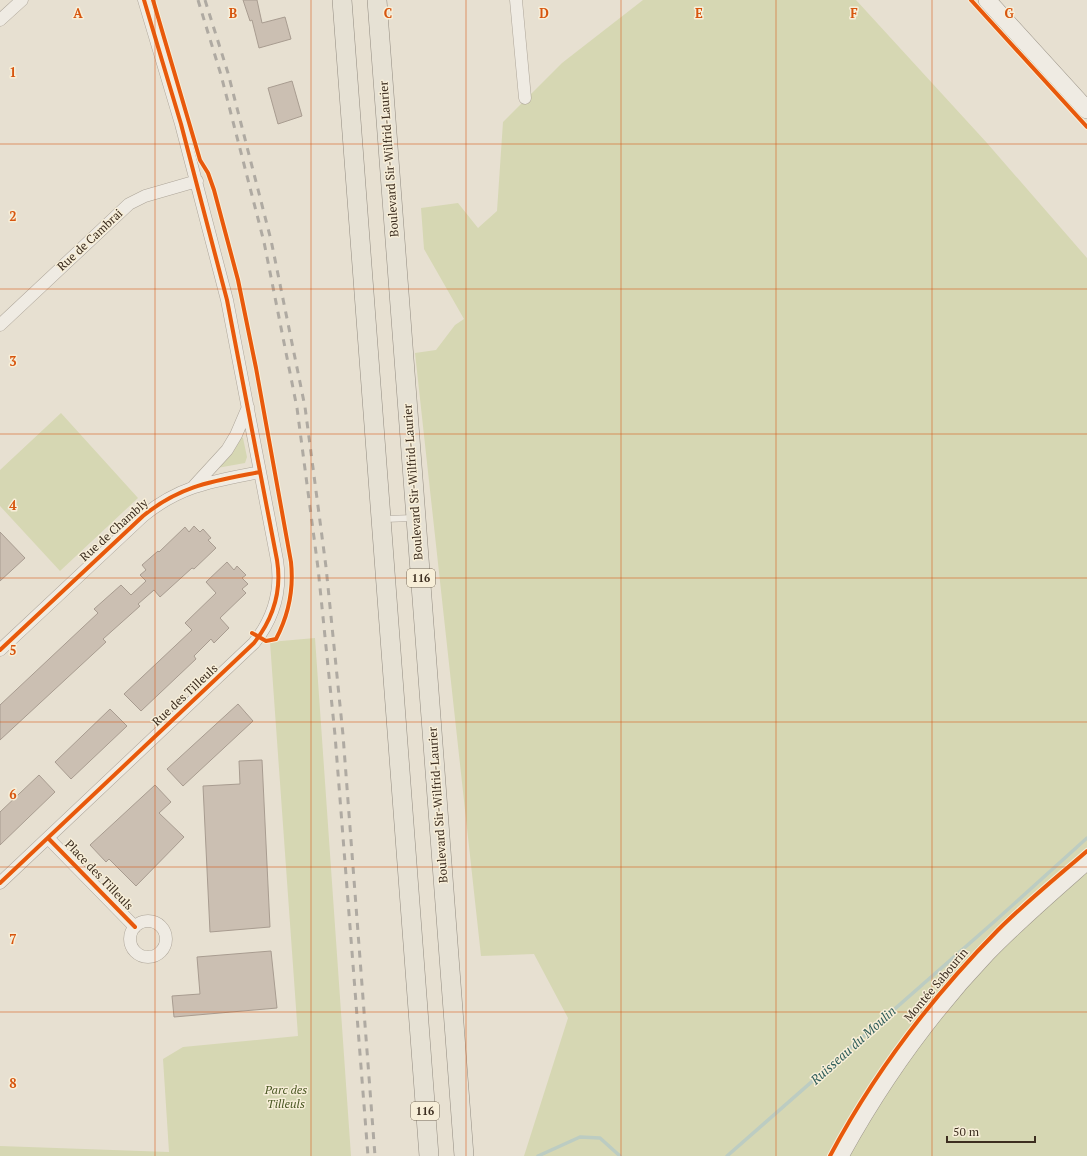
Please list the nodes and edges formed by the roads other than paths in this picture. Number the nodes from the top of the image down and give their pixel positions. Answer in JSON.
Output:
{"nodes":[{"id":1,"x":22,"y":0,"type":"edge"},
{"id":2,"x":144,"y":0,"type":"edge"},
{"id":3,"x":342,"y":0,"type":"edge"},
{"id":4,"x":377,"y":0,"type":"edge"},
{"id":5,"x":516,"y":0,"type":"edge"},
{"id":6,"x":987,"y":0,"type":"edge"},
{"id":7,"x":0,"y":20,"type":"edge"},
{"id":8,"x":525,"y":98,"type":"dead end"},
{"id":9,"x":1087,"y":110,"type":"edge"},
{"id":10,"x":197,"y":181,"type":"junction"},
{"id":11,"x":0,"y":325,"type":"edge"},
{"id":12,"x":248,"y":407,"type":"junction"},
{"id":13,"x":260,"y":472,"type":"junction"},
{"id":14,"x":193,"y":487,"type":"junction"},
{"id":15,"x":416,"y":518,"type":"junction"},
{"id":16,"x":380,"y":520,"type":"junction"},
{"id":17,"x":0,"y":650,"type":"edge"},
{"id":18,"x":48,"y":838,"type":"junction"},
{"id":19,"x":1087,"y":862,"type":"edge"},
{"id":20,"x":0,"y":883,"type":"edge"},
{"id":21,"x":135,"y":927,"type":"dead end"},
{"id":22,"x":429,"y":1156,"type":"edge"},
{"id":23,"x":464,"y":1156,"type":"edge"},
{"id":24,"x":840,"y":1156,"type":"edge"}],
"edges":[{"from":1,"to":7,"type":"street"},
{"from":2,"to":10,"type":"street"},
{"from":3,"to":16,"type":"main road","number":"116"},
{"from":4,"to":15,"type":"main road","name":"Boulevard Sir-Wilfrid-Laurier","number":"116"},
{"from":5,"to":8,"type":"street"},
{"from":6,"to":9,"type":"street"},
{"from":10,"to":11,"type":"street","name":"Rue de Cambrai"},
{"from":10,"to":12,"type":"street"},
{"from":12,"to":13,"type":"street"},
{"from":12,"to":14,"type":"street","name":"Rue de Chambly"},
{"from":13,"to":14,"type":"street","name":"Rue de Chambly"},
{"from":13,"to":18,"type":"street","name":"Rue des Tilleuls"},
{"from":14,"to":17,"type":"street","name":"Rue de Chambly"},
{"from":15,"to":16,"type":"lane"},
{"from":15,"to":23,"type":"main road","name":"Boulevard Sir-Wilfrid-Laurier","number":"116"},
{"from":16,"to":22,"type":"main road","number":"116"},
{"from":18,"to":20,"type":"street","name":"Rue des Tilleuls"},
{"from":18,"to":21,"type":"street","name":"Place des Tilleuls"},
{"from":19,"to":24,"type":"street","name":"Montée Sabourin"}]}
